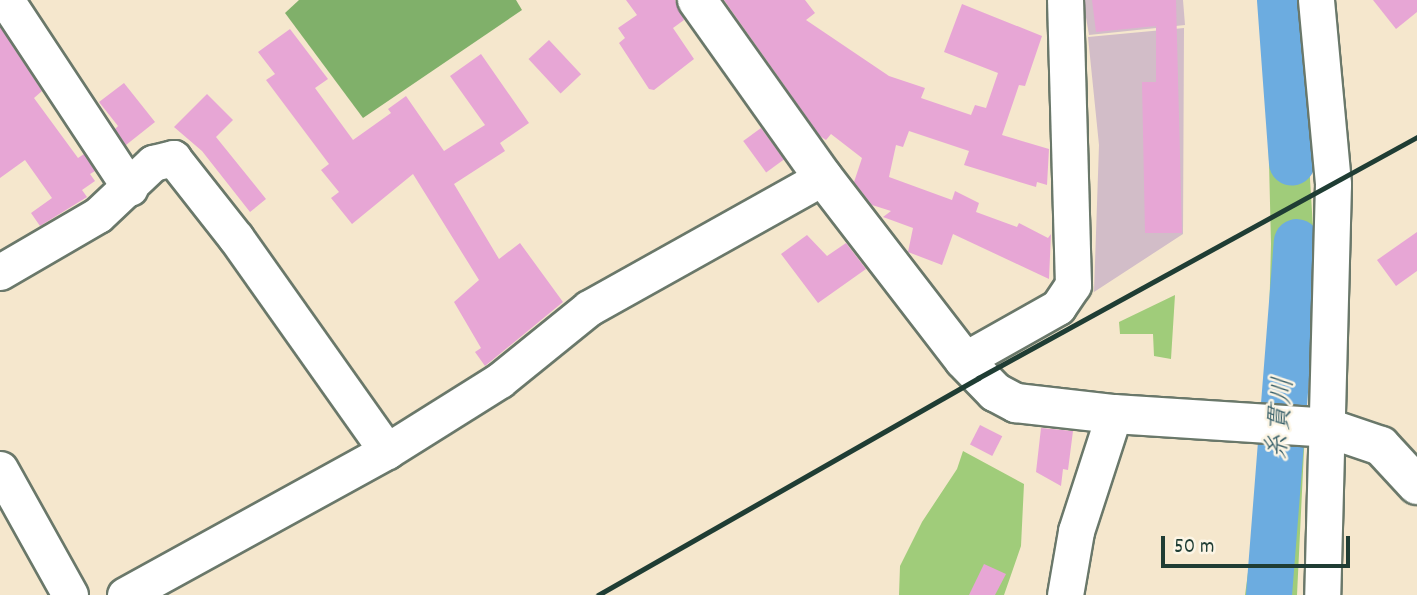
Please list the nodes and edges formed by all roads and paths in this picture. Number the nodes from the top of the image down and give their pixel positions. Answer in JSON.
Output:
{"nodes":[{"id":1,"x":6,"y":0,"type":"edge"},
{"id":2,"x":697,"y":0,"type":"edge"},
{"id":3,"x":1065,"y":0,"type":"edge"},
{"id":4,"x":1316,"y":0,"type":"edge"},
{"id":5,"x":823,"y":177,"type":"junction"},
{"id":6,"x":130,"y":188,"type":"junction"},
{"id":7,"x":0,"y":272,"type":"edge"},
{"id":8,"x":964,"y":360,"type":"junction"},
{"id":9,"x":1114,"y":414,"type":"junction"},
{"id":10,"x":1318,"y":428,"type":"junction"},
{"id":11,"x":387,"y":451,"type":"junction"},
{"id":12,"x":0,"y":469,"type":"edge"},
{"id":13,"x":1417,"y":485,"type":"edge"},
{"id":14,"x":70,"y":595,"type":"edge"},
{"id":15,"x":125,"y":595,"type":"edge"},
{"id":16,"x":1065,"y":595,"type":"edge"},
{"id":17,"x":1322,"y":595,"type":"edge"}],
"edges":[{"from":1,"to":6,"type":"street"},
{"from":2,"to":5,"type":"main road"},
{"from":3,"to":8,"type":"street"},
{"from":4,"to":10,"type":"street"},
{"from":5,"to":8,"type":"main road"},
{"from":5,"to":11,"type":"street"},
{"from":6,"to":7,"type":"street"},
{"from":6,"to":11,"type":"street"},
{"from":8,"to":9,"type":"main road"},
{"from":9,"to":10,"type":"main road"},
{"from":9,"to":16,"type":"street"},
{"from":10,"to":13,"type":"main road"},
{"from":10,"to":17,"type":"street"},
{"from":11,"to":15,"type":"street"},
{"from":12,"to":14,"type":"street"}]}
